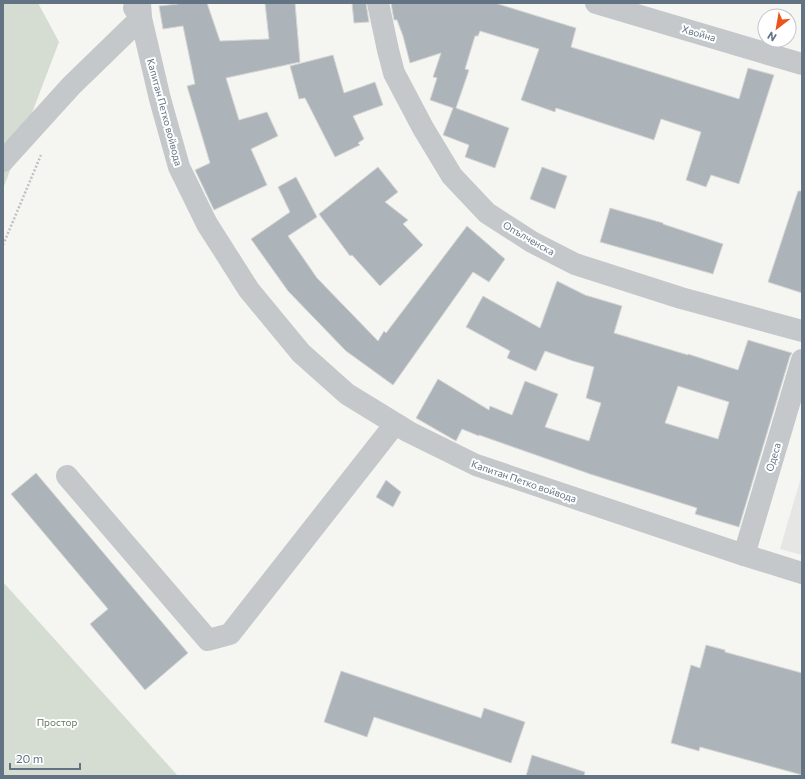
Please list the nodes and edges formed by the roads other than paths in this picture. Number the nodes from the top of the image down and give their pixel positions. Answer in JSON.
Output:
{"nodes":[{"id":1,"x":378,"y":3,"type":"edge"},
{"id":2,"x":596,"y":3,"type":"edge"},
{"id":3,"x":137,"y":8,"type":"edge"},
{"id":4,"x":802,"y":64,"type":"edge"},
{"id":5,"x":3,"y":161,"type":"edge"},
{"id":6,"x":802,"y":331,"type":"edge"},
{"id":7,"x":802,"y":360,"type":"edge"},
{"id":8,"x":395,"y":424,"type":"junction"},
{"id":9,"x":67,"y":476,"type":"dead end"},
{"id":10,"x":744,"y":555,"type":"junction"},
{"id":11,"x":802,"y":573,"type":"edge"}],
"edges":[{"from":1,"to":6,"type":"street","name":"Опълченска"},
{"from":2,"to":4,"type":"street","name":"Хвойна"},
{"from":3,"to":5,"type":"street"},
{"from":3,"to":8,"type":"street","name":"Капитан Петко войвода"},
{"from":7,"to":10,"type":"street","name":"Одеса"},
{"from":8,"to":9,"type":"street"},
{"from":8,"to":10,"type":"street","name":"Капитан Петко войвода"},
{"from":10,"to":11,"type":"street","name":"Капитан Петко войвода"}]}
